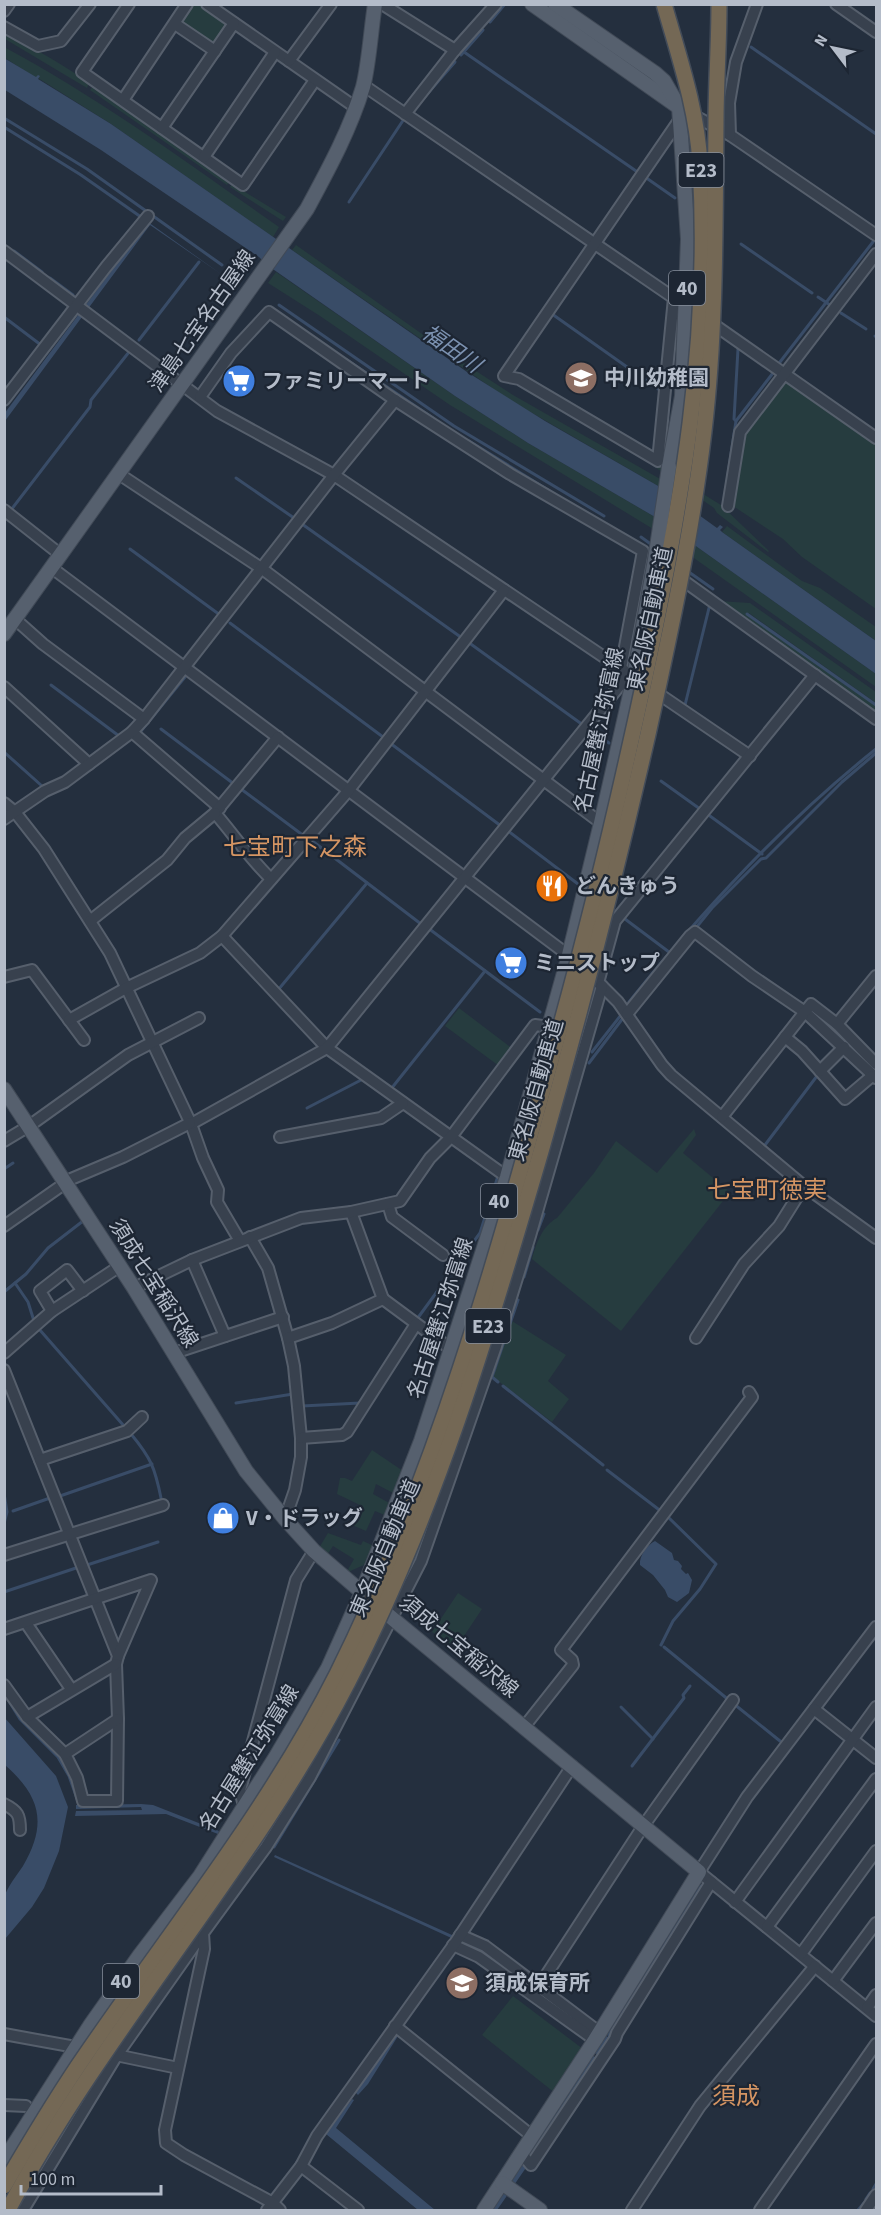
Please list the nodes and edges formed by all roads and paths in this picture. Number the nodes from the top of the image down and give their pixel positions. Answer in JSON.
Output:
{"nodes":[{"id":1,"x":9,"y":4,"type":"edge"},
{"id":2,"x":90,"y":4,"type":"edge"},
{"id":3,"x":129,"y":4,"type":"edge"},
{"id":4,"x":187,"y":4,"type":"edge"},
{"id":5,"x":207,"y":4,"type":"edge"},
{"id":6,"x":331,"y":4,"type":"edge"},
{"id":7,"x":375,"y":4,"type":"edge"},
{"id":8,"x":382,"y":4,"type":"edge"},
{"id":9,"x":496,"y":4,"type":"edge"},
{"id":10,"x":532,"y":4,"type":"edge"},
{"id":11,"x":555,"y":4,"type":"edge"},
{"id":12,"x":664,"y":4,"type":"edge"},
{"id":13,"x":718,"y":4,"type":"edge"},
{"id":14,"x":836,"y":4,"type":"edge"},
{"id":15,"x":754,"y":6,"type":"edge"},
{"id":16,"x":4,"y":11,"type":"edge"},
{"id":17,"x":234,"y":23,"type":"junction"},
{"id":18,"x":175,"y":24,"type":"junction"},
{"id":19,"x":4,"y":27,"type":"edge"},
{"id":20,"x":876,"y":32,"type":"edge"},
{"id":21,"x":455,"y":50,"type":"junction"},
{"id":22,"x":215,"y":51,"type":"junction"},
{"id":23,"x":275,"y":52,"type":"junction"},
{"id":24,"x":289,"y":61,"type":"junction"},
{"id":25,"x":315,"y":80,"type":"junction"},
{"id":26,"x":363,"y":85,"type":"junction"},
{"id":27,"x":123,"y":100,"type":"junction"},
{"id":28,"x":355,"y":107,"type":"junction"},
{"id":29,"x":680,"y":113,"type":"junction"},
{"id":30,"x":405,"y":114,"type":"junction"},
{"id":31,"x":162,"y":128,"type":"junction"},
{"id":32,"x":730,"y":135,"type":"junction"},
{"id":33,"x":204,"y":157,"type":"junction"},
{"id":34,"x":148,"y":216,"type":"dead end"},
{"id":35,"x":872,"y":232,"type":"edge"},
{"id":36,"x":595,"y":244,"type":"junction"},
{"id":37,"x":4,"y":250,"type":"edge"},
{"id":38,"x":876,"y":254,"type":"edge"},
{"id":39,"x":680,"y":302,"type":"junction"},
{"id":40,"x":82,"y":308,"type":"junction"},
{"id":41,"x":784,"y":374,"type":"junction"},
{"id":42,"x":184,"y":385,"type":"junction"},
{"id":43,"x":200,"y":397,"type":"junction"},
{"id":44,"x":4,"y":400,"type":"edge"},
{"id":45,"x":396,"y":400,"type":"junction"},
{"id":46,"x":876,"y":438,"type":"edge"},
{"id":47,"x":119,"y":474,"type":"junction"},
{"id":48,"x":334,"y":475,"type":"junction"},
{"id":49,"x":728,"y":506,"type":"dead end"},
{"id":50,"x":4,"y":510,"type":"edge"},
{"id":51,"x":643,"y":551,"type":"junction"},
{"id":52,"x":61,"y":555,"type":"junction"},
{"id":53,"x":52,"y":568,"type":"junction"},
{"id":54,"x":261,"y":568,"type":"junction"},
{"id":55,"x":504,"y":590,"type":"junction"},
{"id":56,"x":15,"y":619,"type":"junction"},
{"id":57,"x":4,"y":634,"type":"edge"},
{"id":58,"x":184,"y":668,"type":"junction"},
{"id":59,"x":628,"y":673,"type":"junction"},
{"id":60,"x":814,"y":675,"type":"junction"},
{"id":61,"x":4,"y":687,"type":"edge"},
{"id":62,"x":425,"y":692,"type":"junction"},
{"id":63,"x":876,"y":718,"type":"edge"},
{"id":64,"x":144,"y":719,"type":"junction"},
{"id":65,"x":132,"y":732,"type":"junction"},
{"id":66,"x":278,"y":737,"type":"junction"},
{"id":67,"x":750,"y":756,"type":"junction"},
{"id":68,"x":89,"y":764,"type":"junction"},
{"id":69,"x":543,"y":780,"type":"junction"},
{"id":70,"x":349,"y":790,"type":"junction"},
{"id":71,"x":4,"y":803,"type":"edge"},
{"id":72,"x":217,"y":810,"type":"junction"},
{"id":73,"x":15,"y":812,"type":"junction"},
{"id":74,"x":4,"y":819,"type":"edge"},
{"id":75,"x":601,"y":823,"type":"junction"},
{"id":76,"x":465,"y":877,"type":"junction"},
{"id":77,"x":271,"y":879,"type":"junction"},
{"id":78,"x":90,"y":921,"type":"junction"},
{"id":79,"x":222,"y":936,"type":"junction"},
{"id":80,"x":569,"y":955,"type":"junction"},
{"id":81,"x":4,"y":976,"type":"edge"},
{"id":82,"x":876,"y":976,"type":"edge"},
{"id":83,"x":600,"y":984,"type":"junction"},
{"id":84,"x":126,"y":988,"type":"junction"},
{"id":85,"x":805,"y":1012,"type":"junction"},
{"id":86,"x":627,"y":1014,"type":"junction"},
{"id":87,"x":199,"y":1018,"type":"dead end"},
{"id":88,"x":69,"y":1020,"type":"junction"},
{"id":89,"x":837,"y":1024,"type":"junction"},
{"id":90,"x":550,"y":1027,"type":"junction"},
{"id":91,"x":785,"y":1036,"type":"junction"},
{"id":92,"x":84,"y":1040,"type":"dead end"},
{"id":93,"x":152,"y":1043,"type":"junction"},
{"id":94,"x":327,"y":1047,"type":"junction"},
{"id":95,"x":844,"y":1047,"type":"junction"},
{"id":96,"x":871,"y":1058,"type":"edge"},
{"id":97,"x":820,"y":1071,"type":"junction"},
{"id":98,"x":874,"y":1077,"type":"edge"},
{"id":99,"x":4,"y":1089,"type":"edge"},
{"id":100,"x":403,"y":1103,"type":"junction"},
{"id":101,"x":722,"y":1117,"type":"junction"},
{"id":102,"x":190,"y":1123,"type":"junction"},
{"id":103,"x":29,"y":1126,"type":"junction"},
{"id":104,"x":280,"y":1137,"type":"dead end"},
{"id":105,"x":451,"y":1137,"type":"junction"},
{"id":106,"x":4,"y":1141,"type":"edge"},
{"id":107,"x":507,"y":1177,"type":"junction"},
{"id":108,"x":66,"y":1183,"type":"junction"},
{"id":109,"x":804,"y":1186,"type":"junction"},
{"id":110,"x":388,"y":1204,"type":"junction"},
{"id":111,"x":351,"y":1212,"type":"junction"},
{"id":112,"x":4,"y":1226,"type":"edge"},
{"id":113,"x":876,"y":1238,"type":"edge"},
{"id":114,"x":245,"y":1239,"type":"junction"},
{"id":115,"x":443,"y":1255,"type":"dead end"},
{"id":116,"x":192,"y":1260,"type":"junction"},
{"id":117,"x":120,"y":1266,"type":"junction"},
{"id":118,"x":134,"y":1288,"type":"junction"},
{"id":119,"x":83,"y":1291,"type":"junction"},
{"id":120,"x":384,"y":1299,"type":"junction"},
{"id":121,"x":52,"y":1311,"type":"junction"},
{"id":122,"x":283,"y":1317,"type":"junction"},
{"id":123,"x":416,"y":1324,"type":"junction"},
{"id":124,"x":225,"y":1336,"type":"junction"},
{"id":125,"x":288,"y":1338,"type":"junction"},
{"id":126,"x":696,"y":1338,"type":"dead end"},
{"id":127,"x":452,"y":1350,"type":"junction"},
{"id":128,"x":4,"y":1353,"type":"edge"},
{"id":129,"x":174,"y":1353,"type":"junction"},
{"id":130,"x":4,"y":1370,"type":"edge"},
{"id":131,"x":749,"y":1392,"type":"dead end"},
{"id":132,"x":142,"y":1417,"type":"dead end"},
{"id":133,"x":301,"y":1438,"type":"junction"},
{"id":134,"x":40,"y":1460,"type":"junction"},
{"id":135,"x":163,"y":1505,"type":"dead end"},
{"id":136,"x":285,"y":1519,"type":"junction"},
{"id":137,"x":70,"y":1534,"type":"junction"},
{"id":138,"x":314,"y":1551,"type":"junction"},
{"id":139,"x":4,"y":1555,"type":"edge"},
{"id":140,"x":362,"y":1592,"type":"junction"},
{"id":141,"x":96,"y":1600,"type":"junction"},
{"id":142,"x":393,"y":1619,"type":"junction"},
{"id":143,"x":26,"y":1623,"type":"junction"},
{"id":144,"x":876,"y":1627,"type":"edge"},
{"id":145,"x":4,"y":1629,"type":"edge"},
{"id":146,"x":117,"y":1660,"type":"junction"},
{"id":147,"x":4,"y":1685,"type":"edge"},
{"id":148,"x":71,"y":1689,"type":"junction"},
{"id":149,"x":733,"y":1700,"type":"dead end"},
{"id":150,"x":876,"y":1707,"type":"edge"},
{"id":151,"x":814,"y":1709,"type":"junction"},
{"id":152,"x":27,"y":1717,"type":"junction"},
{"id":153,"x":118,"y":1719,"type":"junction"},
{"id":154,"x":524,"y":1727,"type":"junction"},
{"id":155,"x":853,"y":1739,"type":"junction"},
{"id":156,"x":64,"y":1754,"type":"junction"},
{"id":157,"x":876,"y":1758,"type":"edge"},
{"id":158,"x":572,"y":1766,"type":"junction"},
{"id":159,"x":876,"y":1779,"type":"edge"},
{"id":160,"x":4,"y":1804,"type":"edge"},
{"id":161,"x":244,"y":1806,"type":"junction"},
{"id":162,"x":644,"y":1826,"type":"junction"},
{"id":163,"x":20,"y":1830,"type":"dead end"},
{"id":164,"x":876,"y":1851,"type":"edge"},
{"id":165,"x":699,"y":1872,"type":"junction"},
{"id":166,"x":711,"y":1882,"type":"junction"},
{"id":167,"x":735,"y":1902,"type":"junction"},
{"id":168,"x":876,"y":1923,"type":"edge"},
{"id":169,"x":767,"y":1927,"type":"junction"},
{"id":170,"x":202,"y":1933,"type":"junction"},
{"id":171,"x":457,"y":1940,"type":"junction"},
{"id":172,"x":801,"y":1954,"type":"junction"},
{"id":173,"x":814,"y":1966,"type":"junction"},
{"id":174,"x":833,"y":1981,"type":"junction"},
{"id":175,"x":539,"y":1986,"type":"junction"},
{"id":176,"x":876,"y":1995,"type":"edge"},
{"id":177,"x":867,"y":2008,"type":"junction"},
{"id":178,"x":876,"y":2016,"type":"edge"},
{"id":179,"x":395,"y":2026,"type":"junction"},
{"id":180,"x":597,"y":2036,"type":"junction"},
{"id":181,"x":5,"y":2037,"type":"edge"},
{"id":182,"x":876,"y":2044,"type":"edge"},
{"id":183,"x":76,"y":2047,"type":"junction"},
{"id":184,"x":117,"y":2055,"type":"junction"},
{"id":185,"x":178,"y":2068,"type":"junction"},
{"id":186,"x":574,"y":2089,"type":"junction"},
{"id":187,"x":4,"y":2105,"type":"edge"},
{"id":188,"x":26,"y":2106,"type":"dead end"},
{"id":189,"x":532,"y":2136,"type":"junction"},
{"id":190,"x":526,"y":2158,"type":"junction"},
{"id":191,"x":4,"y":2160,"type":"edge"},
{"id":192,"x":301,"y":2166,"type":"junction"},
{"id":193,"x":4,"y":2186,"type":"edge"},
{"id":194,"x":508,"y":2187,"type":"junction"},
{"id":195,"x":876,"y":2195,"type":"edge"},
{"id":196,"x":273,"y":2208,"type":"edge"},
{"id":197,"x":9,"y":2211,"type":"edge"},
{"id":198,"x":23,"y":2211,"type":"edge"},
{"id":199,"x":358,"y":2211,"type":"edge"},
{"id":200,"x":484,"y":2211,"type":"edge"},
{"id":201,"x":540,"y":2211,"type":"edge"},
{"id":202,"x":632,"y":2211,"type":"edge"},
{"id":203,"x":759,"y":2211,"type":"edge"},
{"id":204,"x":866,"y":2211,"type":"edge"}],
"edges":[{"from":1,"to":16,"type":"street"},
{"from":2,"to":19,"type":"street"},
{"from":3,"to":27,"type":"street"},
{"from":4,"to":18,"type":"street"},
{"from":5,"to":17,"type":"street"},
{"from":6,"to":24,"type":"street"},
{"from":7,"to":26,"type":"main road","name":"津島七宝名古屋線"},
{"from":8,"to":21,"type":"street"},
{"from":9,"to":21,"type":"street"},
{"from":10,"to":29,"type":"main road"},
{"from":11,"to":29,"type":"main road","name":"名古屋蟹江弥富線","number":"40"},
{"from":12,"to":193,"type":"highway","name":"東名阪自動車道","number":"E23","bridge":true},
{"from":13,"to":197,"type":"highway","name":"東名阪自動車道","number":"E23","bridge":true},
{"from":14,"to":20,"type":"street"},
{"from":15,"to":32,"type":"street"},
{"from":17,"to":22,"type":"street"},
{"from":17,"to":23,"type":"street"},
{"from":18,"to":22,"type":"street"},
{"from":18,"to":27,"type":"street"},
{"from":21,"to":30,"type":"street"},
{"from":22,"to":31,"type":"street"},
{"from":23,"to":24,"type":"street"},
{"from":23,"to":33,"type":"street"},
{"from":24,"to":25,"type":"street"},
{"from":25,"to":28,"type":"street"},
{"from":25,"to":33,"type":"street"},
{"from":26,"to":28,"type":"main road","name":"津島七宝名古屋線"},
{"from":26,"to":30,"type":"street"},
{"from":27,"to":31,"type":"street"},
{"from":28,"to":42,"type":"main road","name":"津島七宝名古屋線"},
{"from":29,"to":32,"type":"street"},
{"from":29,"to":36,"type":"street"},
{"from":29,"to":39,"type":"main road","name":"名古屋蟹江弥富線","number":"40"},
{"from":30,"to":36,"type":"street"},
{"from":31,"to":33,"type":"street"},
{"from":32,"to":35,"type":"street"},
{"from":34,"to":40,"type":"street"},
{"from":36,"to":39,"type":"street"},
{"from":36,"to":39,"type":"street"},
{"from":37,"to":40,"type":"street"},
{"from":38,"to":41,"type":"street"},
{"from":39,"to":41,"type":"street"},
{"from":39,"to":59,"type":"main road","name":"名古屋蟹江弥富線","number":"40","bridge":true},
{"from":40,"to":42,"type":"street"},
{"from":40,"to":44,"type":"street"},
{"from":41,"to":46,"type":"street"},
{"from":41,"to":49,"type":"street"},
{"from":42,"to":43,"type":"street"},
{"from":42,"to":47,"type":"main road","name":"津島七宝名古屋線"},
{"from":43,"to":45,"type":"street"},
{"from":43,"to":48,"type":"street"},
{"from":45,"to":48,"type":"street"},
{"from":45,"to":51,"type":"street"},
{"from":47,"to":52,"type":"main road","name":"津島七宝名古屋線"},
{"from":47,"to":54,"type":"street"},
{"from":48,"to":54,"type":"street"},
{"from":48,"to":55,"type":"street"},
{"from":50,"to":52,"type":"street"},
{"from":51,"to":59,"type":"street"},
{"from":51,"to":60,"type":"street"},
{"from":52,"to":53,"type":"main road","name":"津島七宝名古屋線"},
{"from":53,"to":56,"type":"main road","name":"津島七宝名古屋線"},
{"from":53,"to":58,"type":"street"},
{"from":54,"to":58,"type":"street"},
{"from":54,"to":62,"type":"street"},
{"from":55,"to":59,"type":"street"},
{"from":55,"to":62,"type":"street"},
{"from":56,"to":57,"type":"main road","name":"津島七宝名古屋線"},
{"from":56,"to":64,"type":"street"},
{"from":58,"to":64,"type":"street"},
{"from":58,"to":66,"type":"street"},
{"from":59,"to":67,"type":"street"},
{"from":59,"to":69,"type":"street"},
{"from":59,"to":75,"type":"main road","name":"名古屋蟹江弥富線","number":"40"},
{"from":60,"to":63,"type":"street"},
{"from":60,"to":67,"type":"street"},
{"from":61,"to":68,"type":"street"},
{"from":62,"to":69,"type":"street"},
{"from":62,"to":70,"type":"street"},
{"from":64,"to":65,"type":"street"},
{"from":65,"to":68,"type":"street"},
{"from":65,"to":72,"type":"street"},
{"from":66,"to":70,"type":"street"},
{"from":66,"to":72,"type":"street"},
{"from":67,"to":83,"type":"street"},
{"from":68,"to":73,"type":"street"},
{"from":69,"to":75,"type":"street"},
{"from":69,"to":76,"type":"street"},
{"from":70,"to":76,"type":"street"},
{"from":70,"to":77,"type":"street"},
{"from":71,"to":73,"type":"street"},
{"from":72,"to":77,"type":"street"},
{"from":72,"to":78,"type":"street"},
{"from":73,"to":74,"type":"street"},
{"from":73,"to":78,"type":"street"},
{"from":75,"to":80,"type":"main road","name":"名古屋蟹江弥富線","number":"40"},
{"from":76,"to":80,"type":"street"},
{"from":76,"to":94,"type":"street"},
{"from":77,"to":79,"type":"street"},
{"from":78,"to":84,"type":"street"},
{"from":79,"to":84,"type":"street"},
{"from":79,"to":94,"type":"street"},
{"from":80,"to":83,"type":"street"},
{"from":80,"to":90,"type":"main road","name":"名古屋蟹江弥富線","number":"40"},
{"from":81,"to":88,"type":"street"},
{"from":82,"to":89,"type":"street"},
{"from":83,"to":86,"type":"street"},
{"from":83,"to":142,"type":"street"},
{"from":84,"to":88,"type":"street"},
{"from":84,"to":93,"type":"street"},
{"from":85,"to":86,"type":"street"},
{"from":85,"to":89,"type":"street"},
{"from":85,"to":91,"type":"street"},
{"from":85,"to":95,"type":"street"},
{"from":86,"to":101,"type":"street"},
{"from":87,"to":93,"type":"street"},
{"from":88,"to":92,"type":"street"},
{"from":89,"to":96,"type":"street"},
{"from":90,"to":105,"type":"street"},
{"from":90,"to":107,"type":"main road","name":"名古屋蟹江弥富線","number":"40"},
{"from":91,"to":97,"type":"street"},
{"from":91,"to":101,"type":"street"},
{"from":93,"to":102,"type":"street"},
{"from":93,"to":103,"type":"street"},
{"from":94,"to":100,"type":"street"},
{"from":94,"to":102,"type":"street"},
{"from":95,"to":96,"type":"street"},
{"from":95,"to":97,"type":"street"},
{"from":96,"to":98,"type":"street"},
{"from":97,"to":98,"type":"street"},
{"from":99,"to":103,"type":"main road","name":"須成七宝稲沢線"},
{"from":100,"to":104,"type":"street"},
{"from":100,"to":105,"type":"street"},
{"from":101,"to":109,"type":"street"},
{"from":102,"to":108,"type":"street"},
{"from":102,"to":114,"type":"street"},
{"from":103,"to":106,"type":"street"},
{"from":103,"to":108,"type":"main road","name":"須成七宝稲沢線"},
{"from":105,"to":107,"type":"street"},
{"from":105,"to":110,"type":"street"},
{"from":107,"to":127,"type":"main road","name":"名古屋蟹江弥富線","number":"40"},
{"from":108,"to":112,"type":"street"},
{"from":108,"to":117,"type":"main road","name":"須成七宝稲沢線"},
{"from":109,"to":113,"type":"street"},
{"from":109,"to":126,"type":"street"},
{"from":110,"to":111,"type":"street"},
{"from":110,"to":115,"type":"street"},
{"from":111,"to":114,"type":"street"},
{"from":111,"to":120,"type":"street"},
{"from":114,"to":116,"type":"street"},
{"from":114,"to":122,"type":"street"},
{"from":116,"to":118,"type":"street"},
{"from":116,"to":124,"type":"street"},
{"from":117,"to":118,"type":"main road","name":"須成七宝稲沢線"},
{"from":117,"to":119,"type":"street"},
{"from":118,"to":129,"type":"main road","name":"須成七宝稲沢線"},
{"from":119,"to":121,"type":"street"},
{"from":119,"to":121,"type":"street"},
{"from":120,"to":123,"type":"street"},
{"from":120,"to":125,"type":"street"},
{"from":121,"to":128,"type":"street"},
{"from":122,"to":124,"type":"street"},
{"from":122,"to":125,"type":"street"},
{"from":123,"to":127,"type":"street"},
{"from":123,"to":133,"type":"street"},
{"from":124,"to":129,"type":"street"},
{"from":125,"to":133,"type":"street"},
{"from":127,"to":140,"type":"main road","name":"名古屋蟹江弥富線","number":"40"},
{"from":129,"to":136,"type":"main road","name":"須成七宝稲沢線"},
{"from":130,"to":134,"type":"street"},
{"from":131,"to":154,"type":"street"},
{"from":132,"to":134,"type":"street"},
{"from":133,"to":136,"type":"street"},
{"from":134,"to":137,"type":"street"},
{"from":135,"to":137,"type":"street"},
{"from":136,"to":138,"type":"main road","name":"須成七宝稲沢線"},
{"from":137,"to":139,"type":"street"},
{"from":137,"to":141,"type":"street"},
{"from":138,"to":140,"type":"main road","name":"須成七宝稲沢線"},
{"from":138,"to":161,"type":"street"},
{"from":140,"to":142,"type":"main road","name":"須成七宝稲沢線"},
{"from":140,"to":161,"type":"main road","name":"名古屋蟹江弥富線","number":"40"},
{"from":141,"to":143,"type":"street"},
{"from":141,"to":146,"type":"street"},
{"from":141,"to":146,"type":"street"},
{"from":142,"to":154,"type":"main road","name":"須成七宝稲沢線"},
{"from":142,"to":170,"type":"street"},
{"from":143,"to":145,"type":"street"},
{"from":143,"to":148,"type":"street"},
{"from":144,"to":151,"type":"street"},
{"from":146,"to":148,"type":"street"},
{"from":146,"to":153,"type":"street"},
{"from":147,"to":152,"type":"street"},
{"from":148,"to":152,"type":"street"},
{"from":149,"to":162,"type":"street"},
{"from":150,"to":155,"type":"street"},
{"from":151,"to":155,"type":"street"},
{"from":151,"to":165,"type":"street"},
{"from":152,"to":156,"type":"street"},
{"from":153,"to":156,"type":"street"},
{"from":153,"to":156,"type":"street"},
{"from":154,"to":158,"type":"main road","name":"須成七宝稲沢線"},
{"from":155,"to":157,"type":"street"},
{"from":155,"to":167,"type":"street"},
{"from":158,"to":162,"type":"main road","name":"須成七宝稲沢線"},
{"from":158,"to":171,"type":"street"},
{"from":159,"to":169,"type":"street"},
{"from":160,"to":163,"type":"street"},
{"from":161,"to":183,"type":"main road","name":"名古屋蟹江弥富線","number":"40"},
{"from":162,"to":165,"type":"main road","name":"須成七宝稲沢線"},
{"from":162,"to":175,"type":"street"},
{"from":164,"to":172,"type":"street"},
{"from":165,"to":166,"type":"street"},
{"from":165,"to":180,"type":"main road"},
{"from":166,"to":167,"type":"street"},
{"from":166,"to":186,"type":"street"},
{"from":167,"to":169,"type":"street"},
{"from":168,"to":174,"type":"street"},
{"from":169,"to":172,"type":"street"},
{"from":170,"to":184,"type":"street"},
{"from":170,"to":185,"type":"street"},
{"from":171,"to":175,"type":"street"},
{"from":171,"to":179,"type":"street"},
{"from":171,"to":180,"type":"street"},
{"from":172,"to":173,"type":"street"},
{"from":173,"to":174,"type":"street"},
{"from":173,"to":202,"type":"street"},
{"from":174,"to":177,"type":"street"},
{"from":175,"to":180,"type":"street"},
{"from":176,"to":177,"type":"street"},
{"from":177,"to":178,"type":"street"},
{"from":179,"to":189,"type":"street"},
{"from":179,"to":192,"type":"street"},
{"from":180,"to":186,"type":"main road"},
{"from":181,"to":183,"type":"street"},
{"from":182,"to":203,"type":"street"},
{"from":183,"to":184,"type":"street"},
{"from":183,"to":191,"type":"main road","name":"名古屋蟹江弥富線","number":"40"},
{"from":184,"to":185,"type":"street"},
{"from":184,"to":198,"type":"street"},
{"from":185,"to":196,"type":"street"},
{"from":186,"to":189,"type":"main road"},
{"from":186,"to":190,"type":"street"},
{"from":187,"to":188,"type":"street"},
{"from":189,"to":190,"type":"main road"},
{"from":190,"to":194,"type":"main road"},
{"from":192,"to":196,"type":"street"},
{"from":192,"to":199,"type":"street"},
{"from":194,"to":200,"type":"main road"},
{"from":194,"to":201,"type":"main road"},
{"from":195,"to":204,"type":"street"}]}
